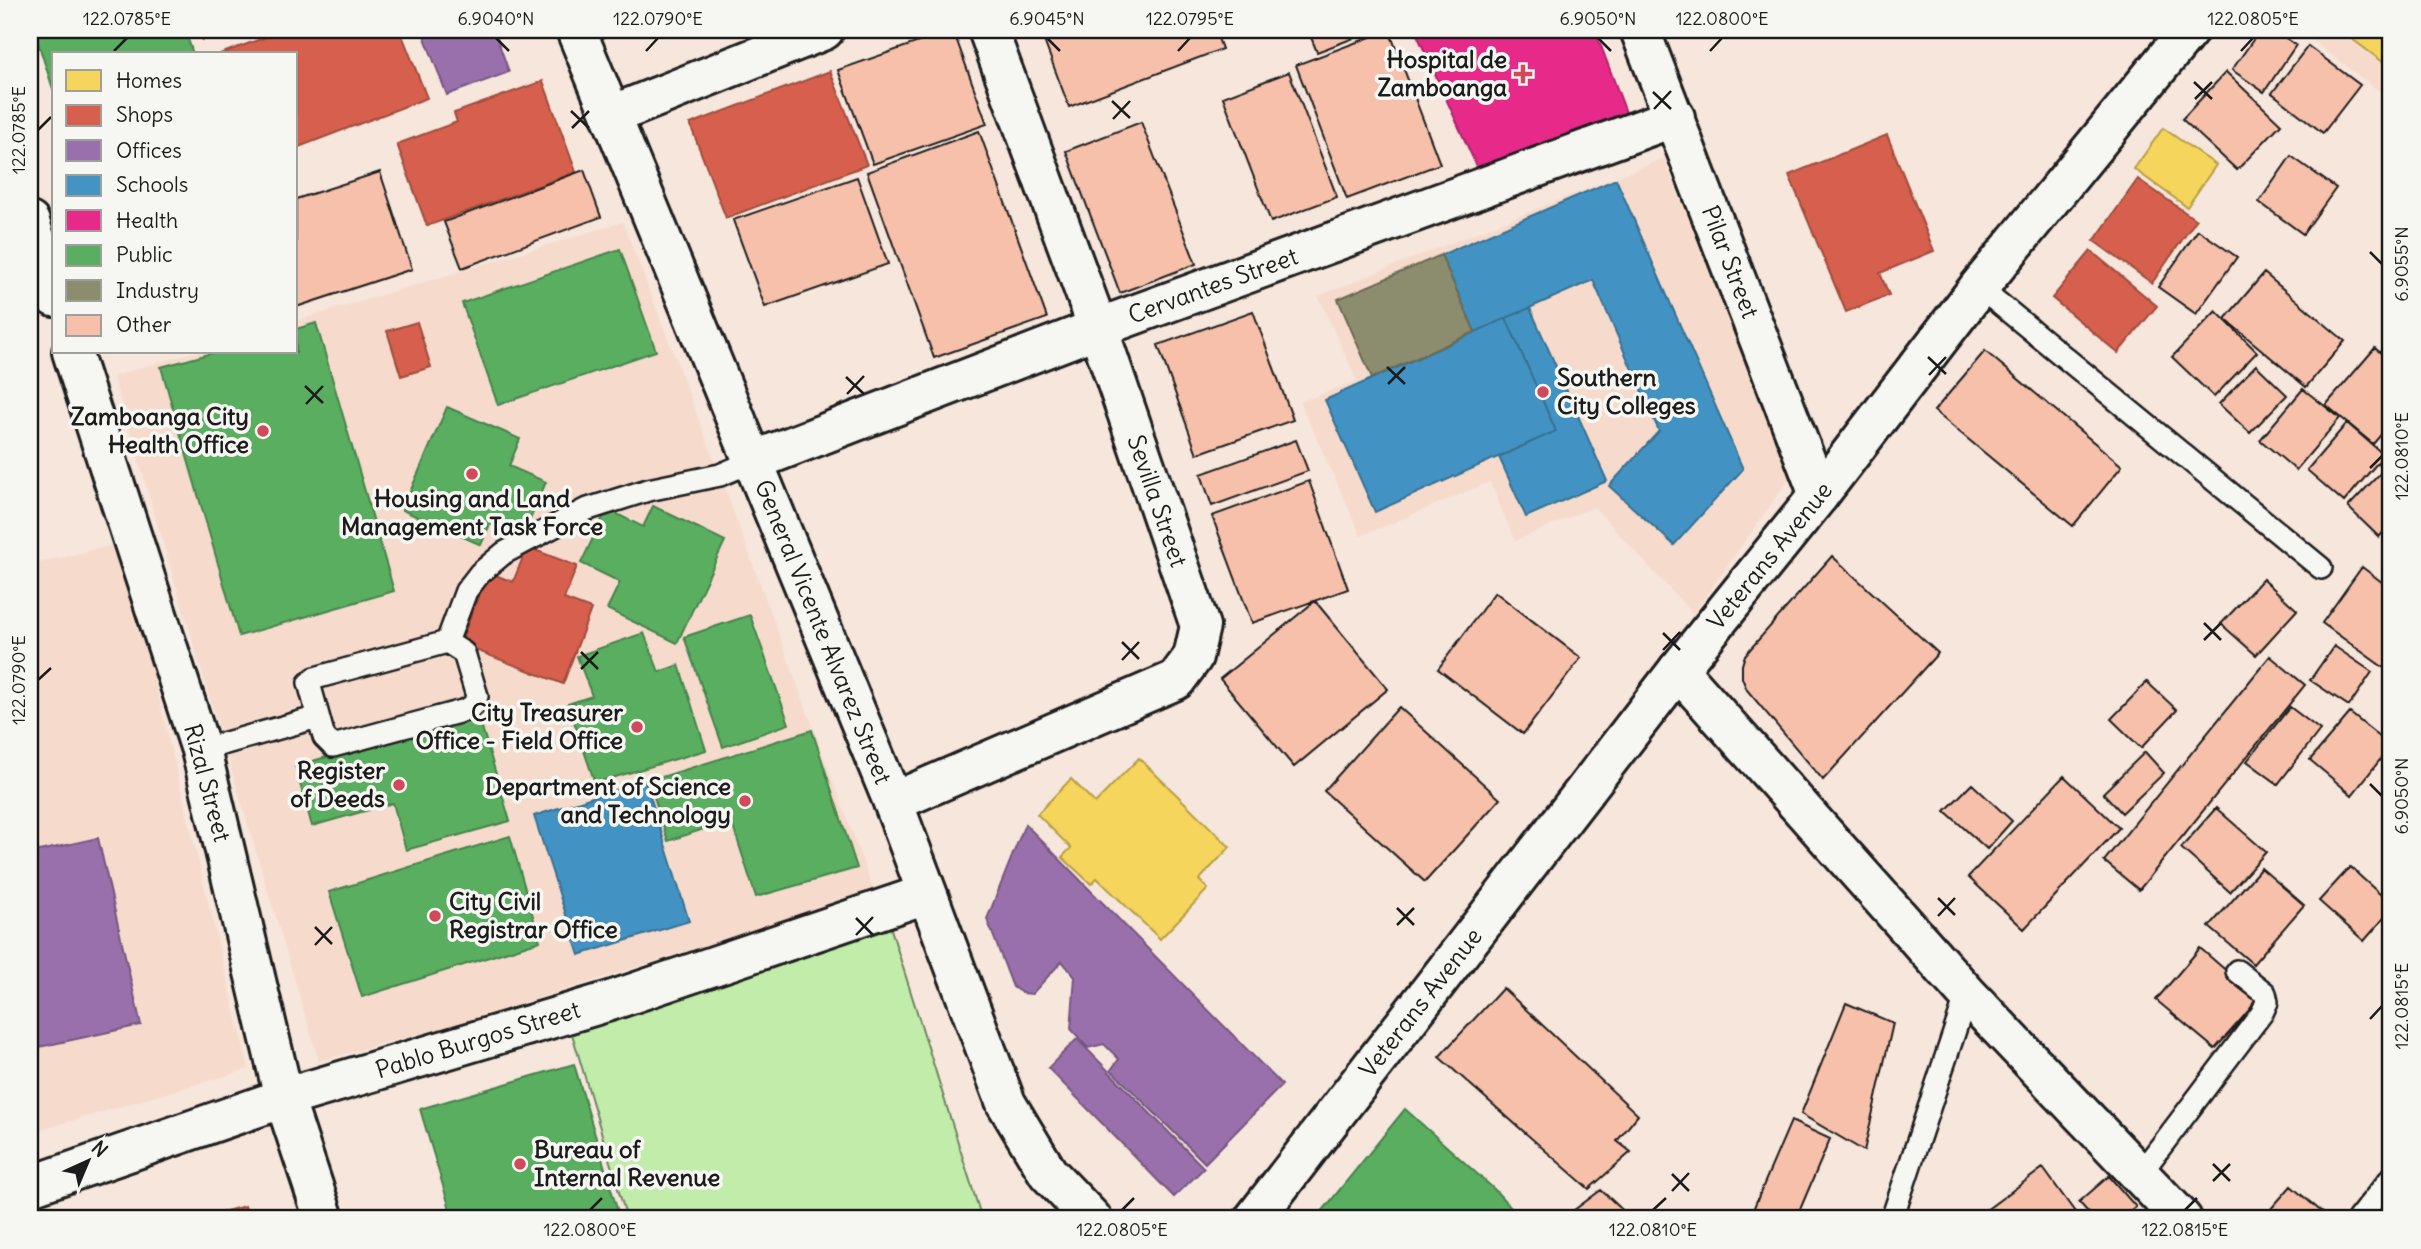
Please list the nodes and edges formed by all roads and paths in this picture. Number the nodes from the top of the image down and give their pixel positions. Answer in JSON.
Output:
{"nodes":[{"id":1,"x":576,"y":30,"type":"edge"},
{"id":2,"x":824,"y":30,"type":"edge"},
{"id":3,"x":988,"y":30,"type":"edge"},
{"id":4,"x":1640,"y":30,"type":"edge"},
{"id":5,"x":2189,"y":30,"type":"edge"},
{"id":6,"x":612,"y":115,"type":"junction"},
{"id":7,"x":1675,"y":117,"type":"junction"},
{"id":8,"x":30,"y":222,"type":"edge"},
{"id":9,"x":1979,"y":287,"type":"junction"},
{"id":10,"x":52,"y":291,"type":"edge"},
{"id":11,"x":1098,"y":328,"type":"junction"},
{"id":12,"x":73,"y":354,"type":"edge"},
{"id":13,"x":753,"y":461,"type":"junction"},
{"id":14,"x":1819,"y":495,"type":"junction"},
{"id":15,"x":2321,"y":568,"type":"dead end"},
{"id":16,"x":447,"y":642,"type":"junction"},
{"id":17,"x":1678,"y":670,"type":"junction"},
{"id":18,"x":318,"y":717,"type":"junction"},
{"id":19,"x":201,"y":750,"type":"junction"},
{"id":20,"x":893,"y":802,"type":"junction"},
{"id":21,"x":926,"y":894,"type":"junction"},
{"id":22,"x":2237,"y":971,"type":"dead end"},
{"id":23,"x":1967,"y":994,"type":"junction"},
{"id":24,"x":284,"y":1098,"type":"junction"},
{"id":25,"x":2140,"y":1174,"type":"junction"},
{"id":26,"x":2391,"y":1178,"type":"edge"},
{"id":27,"x":30,"y":1186,"type":"edge"},
{"id":28,"x":324,"y":1219,"type":"edge"},
{"id":29,"x":1092,"y":1219,"type":"edge"},
{"id":30,"x":1254,"y":1219,"type":"edge"},
{"id":31,"x":1892,"y":1219,"type":"edge"},
{"id":32,"x":2182,"y":1219,"type":"edge"},
{"id":33,"x":2358,"y":1219,"type":"edge"}],
"edges":[{"from":1,"to":6,"type":"street","name":"General Vicente Alvarez Street"},
{"from":2,"to":6,"type":"street"},
{"from":3,"to":11,"type":"street","name":"Sevilla Street"},
{"from":4,"to":7,"type":"street","name":"Pilar Street"},
{"from":5,"to":9,"type":"street","name":"Veterans Avenue"},
{"from":6,"to":13,"type":"street","name":"General Vicente Alvarez Street"},
{"from":7,"to":11,"type":"street","name":"Cervantes Street"},
{"from":7,"to":14,"type":"street","name":"Pilar Street"},
{"from":8,"to":10,"type":"street"},
{"from":9,"to":14,"type":"street","name":"Veterans Avenue"},
{"from":9,"to":15,"type":"lane"},
{"from":11,"to":13,"type":"street","name":"Cervantes Street"},
{"from":11,"to":20,"type":"street","name":"Sevilla Street"},
{"from":12,"to":19,"type":"street","name":"Rizal Street"},
{"from":13,"to":16,"type":"lane"},
{"from":13,"to":20,"type":"street","name":"General Vicente Alvarez Street"},
{"from":14,"to":17,"type":"street","name":"Veterans Avenue"},
{"from":16,"to":18,"type":"lane"},
{"from":16,"to":18,"type":"lane"},
{"from":17,"to":23,"type":"street"},
{"from":17,"to":30,"type":"street","name":"Veterans Avenue"},
{"from":18,"to":19,"type":"lane"},
{"from":19,"to":24,"type":"street","name":"Rizal Street"},
{"from":20,"to":21,"type":"street","name":"General Vicente Alvarez Street"},
{"from":21,"to":24,"type":"street","name":"Pablo Burgos Street"},
{"from":21,"to":29,"type":"street","name":"General Vicente Alvarez Street"},
{"from":22,"to":25,"type":"lane"},
{"from":23,"to":25,"type":"street"},
{"from":23,"to":31,"type":"lane"},
{"from":24,"to":27,"type":"street","name":"Pablo Burgos Street"},
{"from":24,"to":28,"type":"street","name":"Rizal Street"},
{"from":25,"to":32,"type":"street"},
{"from":26,"to":33,"type":"lane"}]}
